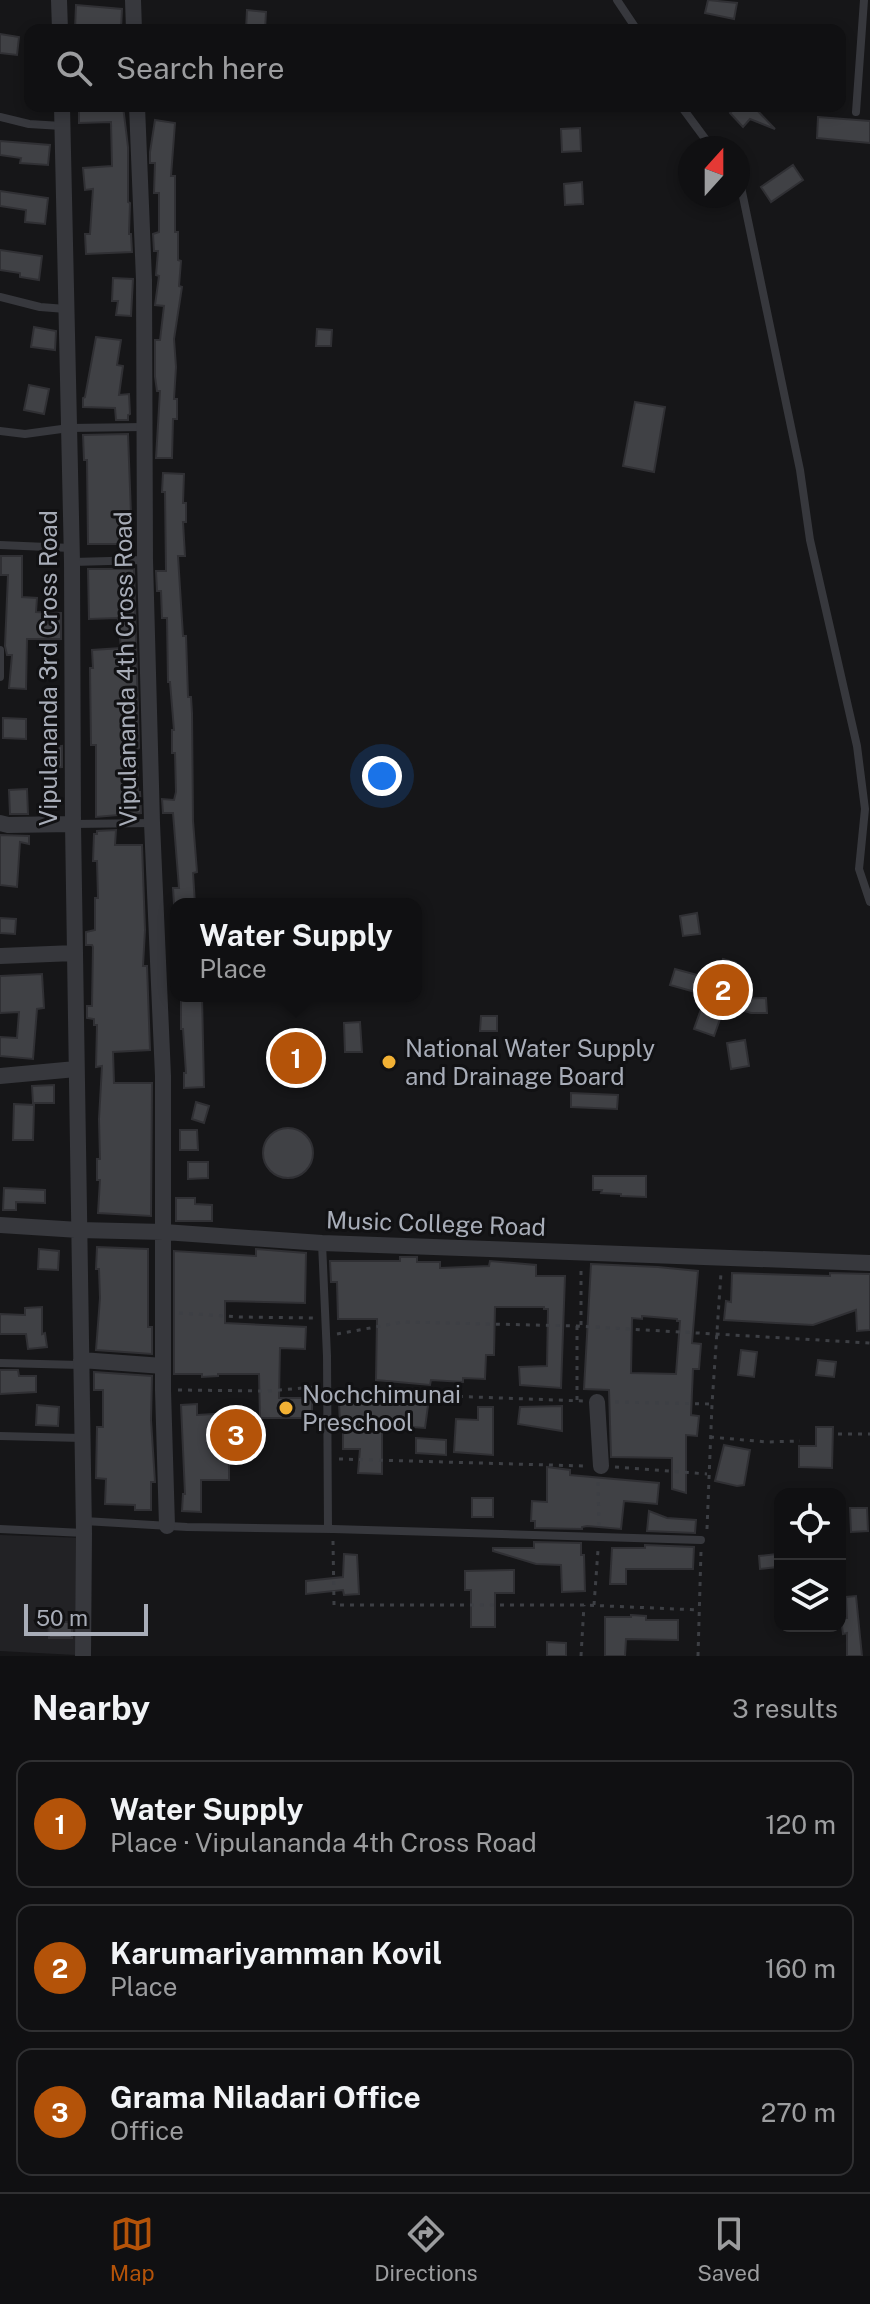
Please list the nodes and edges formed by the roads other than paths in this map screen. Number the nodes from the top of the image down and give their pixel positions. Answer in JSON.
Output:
{"nodes":[{"id":1,"x":59,"y":0,"type":"edge"},
{"id":2,"x":133,"y":0,"type":"edge"},
{"id":3,"x":617,"y":0,"type":"edge"},
{"id":4,"x":864,"y":0,"type":"edge"},
{"id":5,"x":60,"y":24,"type":"edge"},
{"id":6,"x":134,"y":24,"type":"edge"},
{"id":7,"x":633,"y":24,"type":"edge"},
{"id":8,"x":62,"y":112,"type":"edge"},
{"id":9,"x":137,"y":112,"type":"edge"},
{"id":10,"x":685,"y":112,"type":"edge"},
{"id":11,"x":856,"y":112,"type":"dead end"},
{"id":12,"x":0,"y":117,"type":"edge"},
{"id":13,"x":62,"y":126,"type":"junction"},
{"id":14,"x":703,"y":136,"type":"edge"},
{"id":15,"x":745,"y":208,"type":"edge"},
{"id":16,"x":0,"y":297,"type":"edge"},
{"id":17,"x":68,"y":309,"type":"junction"},
{"id":18,"x":144,"y":427,"type":"junction"},
{"id":19,"x":69,"y":428,"type":"junction"},
{"id":20,"x":0,"y":431,"type":"edge"},
{"id":21,"x":0,"y":545,"type":"edge"},
{"id":22,"x":72,"y":555,"type":"junction"},
{"id":23,"x":145,"y":560,"type":"junction"},
{"id":24,"x":0,"y":650,"type":"edge"},
{"id":25,"x":0,"y":677,"type":"edge"},
{"id":26,"x":0,"y":823,"type":"edge"},
{"id":27,"x":152,"y":823,"type":"junction"},
{"id":28,"x":73,"y":824,"type":"junction"},
{"id":29,"x":870,"y":902,"type":"edge"},
{"id":30,"x":75,"y":953,"type":"junction"},
{"id":31,"x":0,"y":956,"type":"edge"},
{"id":32,"x":76,"y":1069,"type":"junction"},
{"id":33,"x":0,"y":1076,"type":"edge"},
{"id":34,"x":0,"y":1225,"type":"edge"},
{"id":35,"x":79,"y":1230,"type":"junction"},
{"id":36,"x":164,"y":1232,"type":"junction"},
{"id":37,"x":322,"y":1243,"type":"junction"},
{"id":38,"x":870,"y":1263,"type":"edge"},
{"id":39,"x":81,"y":1362,"type":"junction"},
{"id":40,"x":0,"y":1363,"type":"edge"},
{"id":41,"x":163,"y":1366,"type":"junction"},
{"id":42,"x":597,"y":1402,"type":"road end"},
{"id":43,"x":0,"y":1436,"type":"edge"},
{"id":44,"x":82,"y":1438,"type":"junction"},
{"id":45,"x":601,"y":1466,"type":"road end"},
{"id":46,"x":167,"y":1526,"type":"junction"},
{"id":47,"x":83,"y":1527,"type":"junction"},
{"id":48,"x":0,"y":1529,"type":"edge"},
{"id":49,"x":330,"y":1529,"type":"junction"},
{"id":50,"x":701,"y":1540,"type":"road end"},
{"id":51,"x":83,"y":1656,"type":"edge"}],
"edges":[{"from":1,"to":5,"type":"street"},
{"from":2,"to":6,"type":"street"},
{"from":3,"to":7,"type":"lane"},
{"from":4,"to":11,"type":"lane"},
{"from":8,"to":13,"type":"street","name":"Vipulananda 3rd Cross Road"},
{"from":9,"to":18,"type":"street","name":"Vipulananda 4th Cross Road"},
{"from":10,"to":14,"type":"lane"},
{"from":12,"to":13,"type":"lane"},
{"from":13,"to":17,"type":"street","name":"Vipulananda 3rd Cross Road"},
{"from":15,"to":29,"type":"lane"},
{"from":16,"to":17,"type":"lane"},
{"from":17,"to":19,"type":"street","name":"Vipulananda 3rd Cross Road"},
{"from":18,"to":19,"type":"lane"},
{"from":18,"to":23,"type":"street","name":"Vipulananda 4th Cross Road"},
{"from":19,"to":20,"type":"lane"},
{"from":19,"to":22,"type":"street","name":"Vipulananda 3rd Cross Road"},
{"from":21,"to":22,"type":"lane"},
{"from":22,"to":23,"type":"lane"},
{"from":22,"to":28,"type":"street","name":"Vipulananda 3rd Cross Road"},
{"from":23,"to":27,"type":"street","name":"Vipulananda 4th Cross Road"},
{"from":24,"to":25,"type":"lane"},
{"from":26,"to":28,"type":"street"},
{"from":27,"to":28,"type":"lane"},
{"from":27,"to":36,"type":"street","name":"Vipulananda 4th Cross Road"},
{"from":28,"to":30,"type":"street","name":"Vipulananda 3rd Cross Road"},
{"from":30,"to":31,"type":"street"},
{"from":30,"to":32,"type":"street","name":"Vipulananda 3rd Cross Road"},
{"from":32,"to":33,"type":"street"},
{"from":32,"to":35,"type":"street","name":"Vipulananda 3rd Cross Road"},
{"from":34,"to":35,"type":"street","name":"Music College Road"},
{"from":35,"to":36,"type":"street","name":"Music College Road"},
{"from":35,"to":39,"type":"street","name":"Vipulananda 3rd Cross Road"},
{"from":36,"to":37,"type":"street","name":"Music College Road"},
{"from":36,"to":41,"type":"street","name":"Vipulananda 4th Cross Road"},
{"from":37,"to":38,"type":"street","name":"Music College Road"},
{"from":37,"to":49,"type":"lane"},
{"from":39,"to":40,"type":"lane"},
{"from":39,"to":41,"type":"street"},
{"from":39,"to":44,"type":"street","name":"Vipulananda 3rd Cross Road"},
{"from":41,"to":46,"type":"street","name":"Vipulananda 4th Cross Road"},
{"from":42,"to":45,"type":"street"},
{"from":43,"to":44,"type":"lane"},
{"from":44,"to":47,"type":"street","name":"Vipulananda 3rd Cross Road"},
{"from":46,"to":47,"type":"lane"},
{"from":46,"to":49,"type":"lane"},
{"from":47,"to":48,"type":"lane"},
{"from":47,"to":51,"type":"street","name":"Vipulananda 3rd Cross Road"},
{"from":49,"to":50,"type":"lane"}]}
